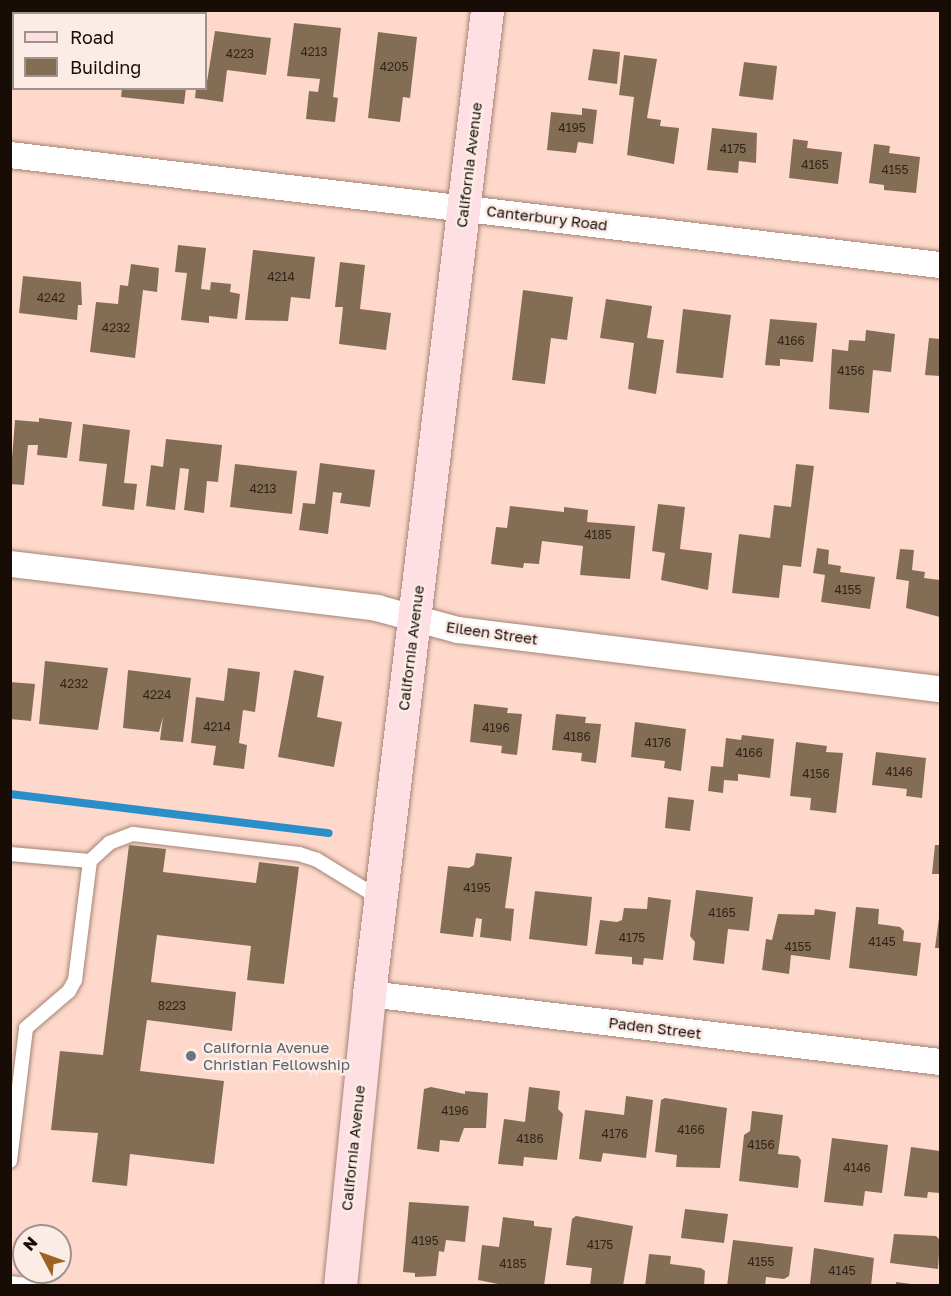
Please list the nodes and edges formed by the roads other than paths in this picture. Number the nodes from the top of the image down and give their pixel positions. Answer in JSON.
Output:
{"nodes":[{"id":1,"x":487,"y":10,"type":"edge"},
{"id":2,"x":10,"y":155,"type":"edge"},
{"id":3,"x":464,"y":208,"type":"junction"},
{"id":4,"x":940,"y":265,"type":"edge"},
{"id":5,"x":10,"y":564,"type":"edge"},
{"id":6,"x":414,"y":618,"type":"junction"},
{"id":7,"x":940,"y":689,"type":"edge"},
{"id":8,"x":10,"y":854,"type":"edge"},
{"id":9,"x":90,"y":861,"type":"junction"},
{"id":10,"x":380,"y":899,"type":"junction"},
{"id":11,"x":369,"y":994,"type":"junction"},
{"id":12,"x":940,"y":1062,"type":"edge"},
{"id":13,"x":10,"y":1161,"type":"edge"},
{"id":14,"x":10,"y":1283,"type":"edge"},
{"id":15,"x":34,"y":1286,"type":"edge"},
{"id":16,"x":339,"y":1286,"type":"edge"}],
"edges":[{"from":1,"to":3,"type":"main road","name":"California Avenue"},
{"from":2,"to":3,"type":"street","name":"Canterbury Road"},
{"from":3,"to":4,"type":"street","name":"Canterbury Road"},
{"from":3,"to":6,"type":"main road","name":"California Avenue"},
{"from":5,"to":6,"type":"street","name":"Eileen Street"},
{"from":6,"to":7,"type":"street","name":"Eileen Street"},
{"from":6,"to":10,"type":"main road","name":"California Avenue"},
{"from":8,"to":9,"type":"lane"},
{"from":9,"to":10,"type":"lane"},
{"from":9,"to":13,"type":"lane"},
{"from":10,"to":11,"type":"main road","name":"California Avenue"},
{"from":11,"to":12,"type":"street","name":"Paden Street"},
{"from":11,"to":16,"type":"main road","name":"California Avenue"},
{"from":14,"to":15,"type":"lane"}]}
